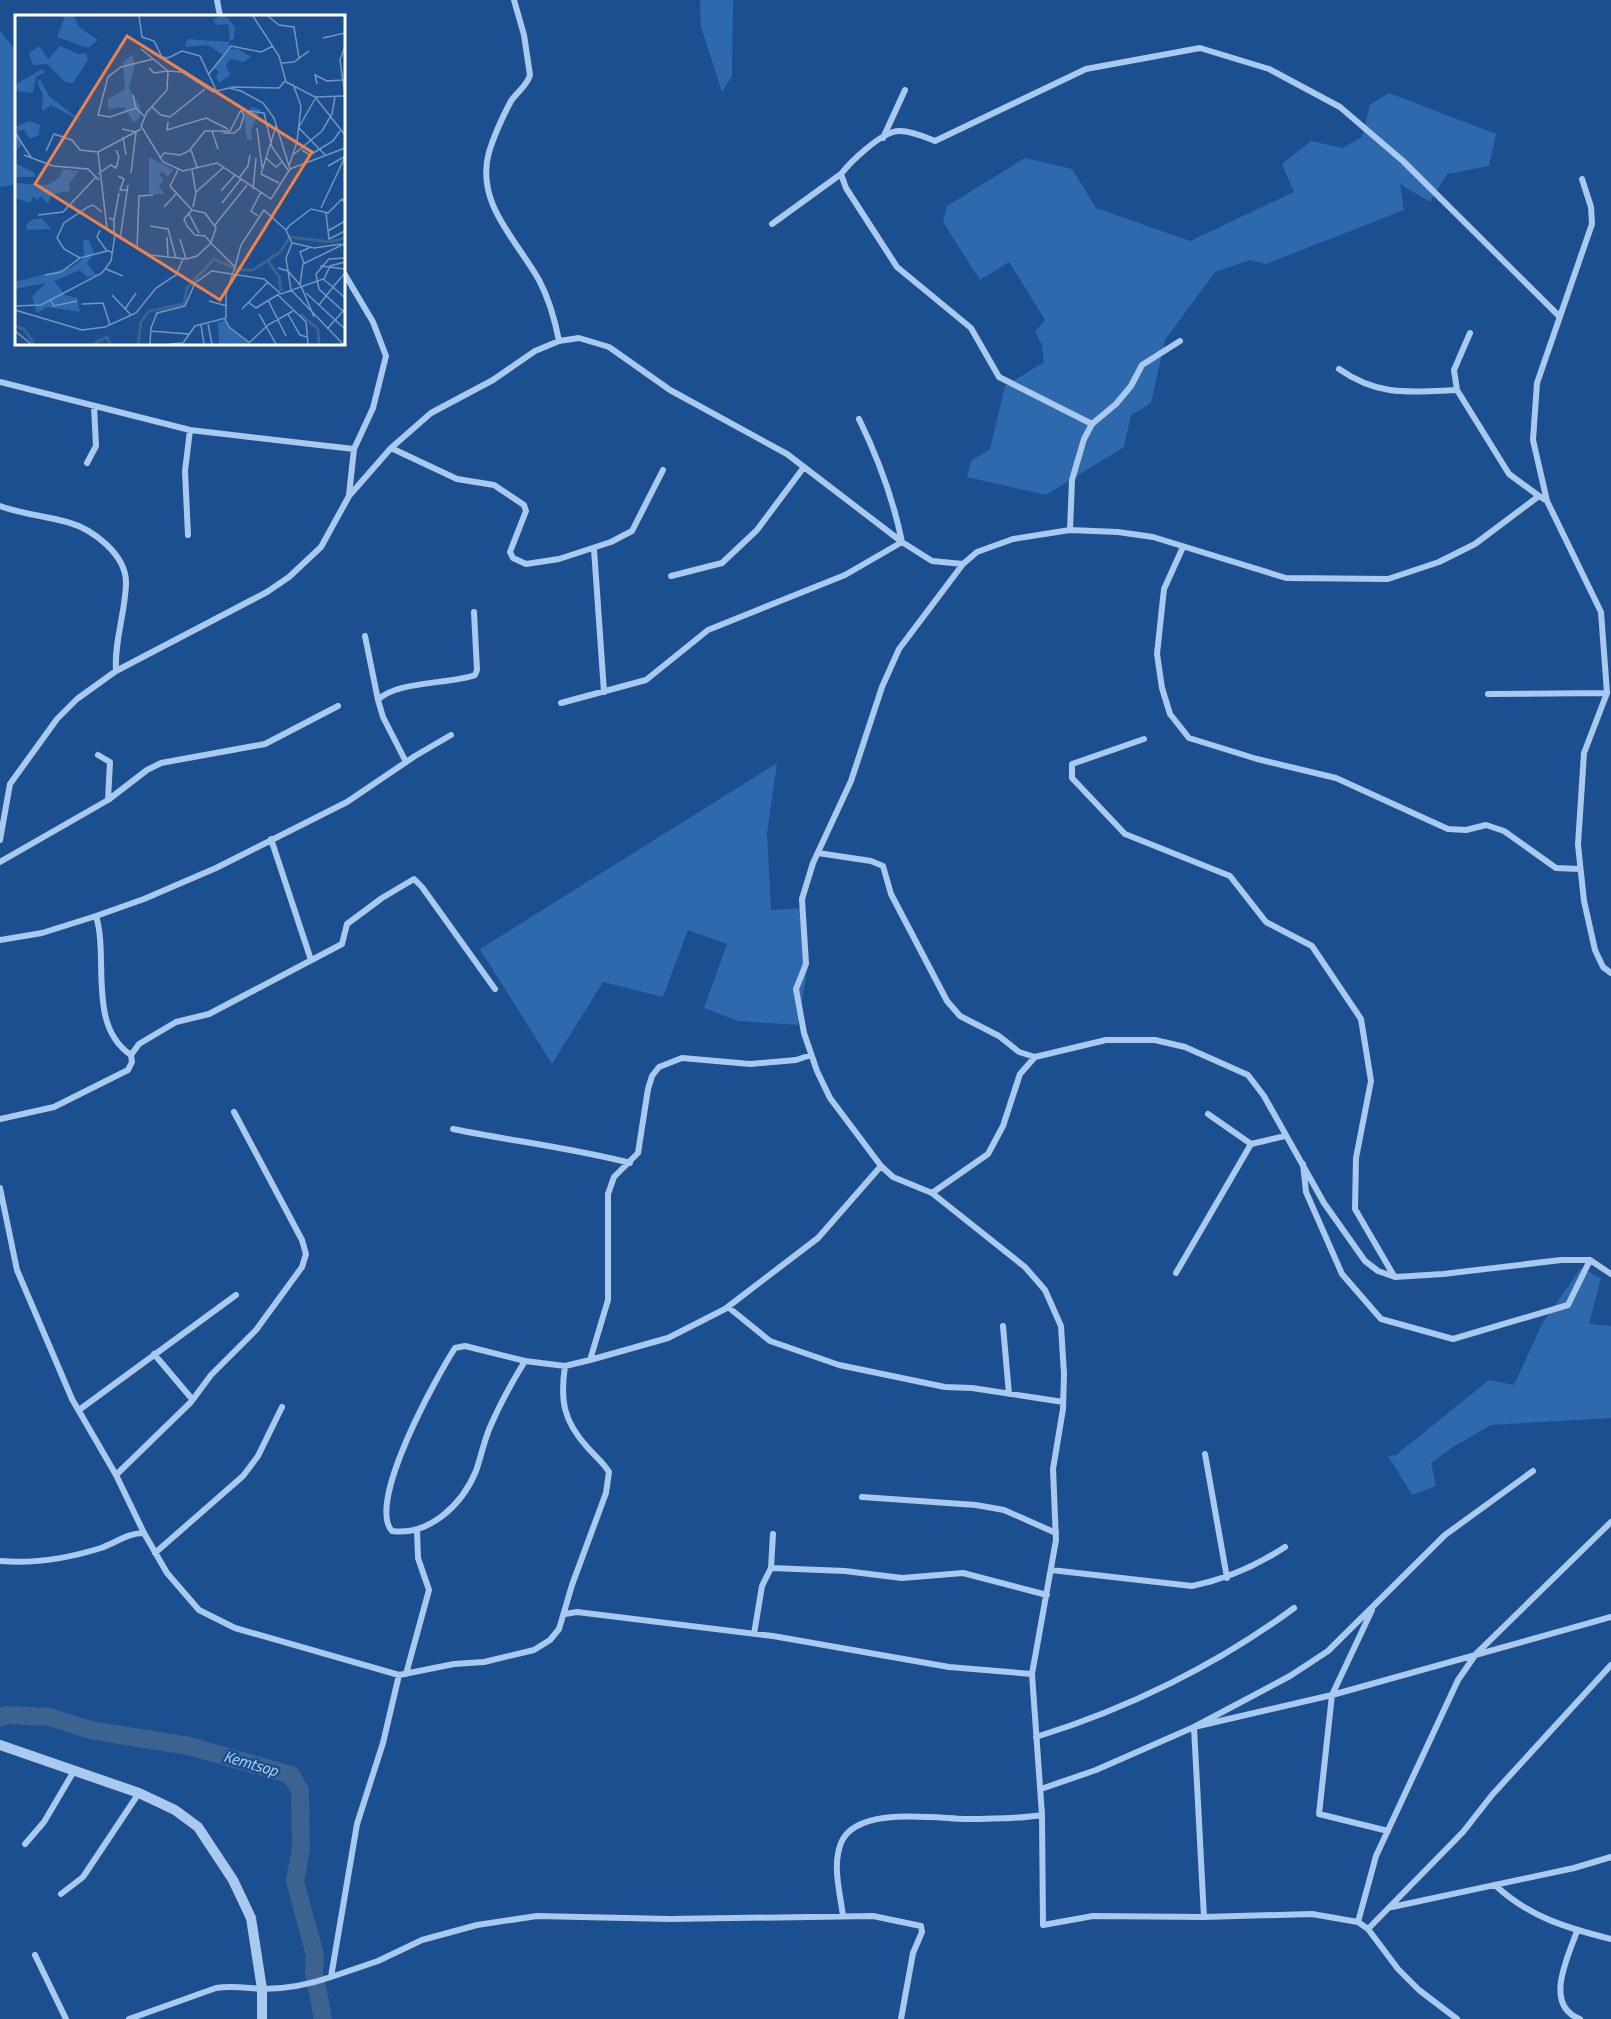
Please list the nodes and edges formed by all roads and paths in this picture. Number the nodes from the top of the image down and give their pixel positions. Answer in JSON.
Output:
{"nodes":[{"id":1,"x":217,"y":0,"type":"edge"},
{"id":2,"x":514,"y":0,"type":"edge"},
{"id":3,"x":220,"y":15,"type":"edge"},
{"id":4,"x":905,"y":90,"type":"dead end"},
{"id":5,"x":883,"y":139,"type":"junction"},
{"id":6,"x":841,"y":174,"type":"junction"},
{"id":7,"x":1582,"y":179,"type":"dead end"},
{"id":8,"x":772,"y":224,"type":"dead end"},
{"id":9,"x":345,"y":275,"type":"edge"},
{"id":10,"x":1559,"y":316,"type":"junction"},
{"id":11,"x":1470,"y":333,"type":"dead end"},
{"id":12,"x":559,"y":340,"type":"junction"},
{"id":13,"x":1180,"y":341,"type":"dead end"},
{"id":14,"x":1339,"y":369,"type":"dead end"},
{"id":15,"x":0,"y":382,"type":"edge"},
{"id":16,"x":1457,"y":390,"type":"junction"},
{"id":17,"x":94,"y":406,"type":"junction"},
{"id":18,"x":859,"y":419,"type":"dead end"},
{"id":19,"x":1092,"y":424,"type":"junction"},
{"id":20,"x":190,"y":430,"type":"junction"},
{"id":21,"x":391,"y":448,"type":"junction"},
{"id":22,"x":354,"y":449,"type":"junction"},
{"id":23,"x":87,"y":463,"type":"dead end"},
{"id":24,"x":804,"y":467,"type":"junction"},
{"id":25,"x":663,"y":470,"type":"dead end"},
{"id":26,"x":350,"y":496,"type":"junction"},
{"id":27,"x":1539,"y":496,"type":"junction"},
{"id":28,"x":1547,"y":501,"type":"junction"},
{"id":29,"x":0,"y":506,"type":"edge"},
{"id":30,"x":1070,"y":530,"type":"junction"},
{"id":31,"x":188,"y":535,"type":"dead end"},
{"id":32,"x":902,"y":542,"type":"junction"},
{"id":33,"x":1183,"y":547,"type":"junction"},
{"id":34,"x":594,"y":549,"type":"junction"},
{"id":35,"x":963,"y":564,"type":"junction"},
{"id":36,"x":671,"y":576,"type":"dead end"},
{"id":37,"x":474,"y":612,"type":"dead end"},
{"id":38,"x":365,"y":636,"type":"dead end"},
{"id":39,"x":116,"y":671,"type":"junction"},
{"id":40,"x":604,"y":692,"type":"junction"},
{"id":41,"x":1607,"y":693,"type":"junction"},
{"id":42,"x":1488,"y":694,"type":"dead end"},
{"id":43,"x":378,"y":700,"type":"junction"},
{"id":44,"x":561,"y":703,"type":"dead end"},
{"id":45,"x":338,"y":706,"type":"dead end"},
{"id":46,"x":451,"y":735,"type":"dead end"},
{"id":47,"x":1144,"y":738,"type":"dead end"},
{"id":48,"x":98,"y":755,"type":"dead end"},
{"id":49,"x":406,"y":762,"type":"junction"},
{"id":50,"x":108,"y":800,"type":"junction"},
{"id":51,"x":271,"y":839,"type":"junction"},
{"id":52,"x":0,"y":840,"type":"edge"},
{"id":53,"x":818,"y":853,"type":"junction"},
{"id":54,"x":0,"y":862,"type":"edge"},
{"id":55,"x":1580,"y":869,"type":"junction"},
{"id":56,"x":96,"y":916,"type":"junction"},
{"id":57,"x":0,"y":940,"type":"edge"},
{"id":58,"x":311,"y":960,"type":"junction"},
{"id":59,"x":1611,"y":973,"type":"edge"},
{"id":60,"x":495,"y":989,"type":"dead end"},
{"id":61,"x":131,"y":1054,"type":"junction"},
{"id":62,"x":811,"y":1054,"type":"junction"},
{"id":63,"x":1035,"y":1057,"type":"junction"},
{"id":64,"x":234,"y":1112,"type":"dead end"},
{"id":65,"x":1208,"y":1114,"type":"dead end"},
{"id":66,"x":0,"y":1119,"type":"edge"},
{"id":67,"x":453,"y":1129,"type":"dead end"},
{"id":68,"x":1286,"y":1136,"type":"junction"},
{"id":69,"x":1251,"y":1144,"type":"junction"},
{"id":70,"x":1302,"y":1161,"type":"junction"},
{"id":71,"x":630,"y":1163,"type":"junction"},
{"id":72,"x":880,"y":1166,"type":"junction"},
{"id":73,"x":0,"y":1188,"type":"edge"},
{"id":74,"x":932,"y":1193,"type":"junction"},
{"id":75,"x":1590,"y":1260,"type":"junction"},
{"id":76,"x":1176,"y":1273,"type":"dead end"},
{"id":77,"x":1611,"y":1274,"type":"edge"},
{"id":78,"x":1395,"y":1277,"type":"junction"},
{"id":79,"x":236,"y":1295,"type":"dead end"},
{"id":80,"x":728,"y":1307,"type":"junction"},
{"id":81,"x":1003,"y":1326,"type":"dead end"},
{"id":82,"x":154,"y":1353,"type":"junction"},
{"id":83,"x":590,"y":1359,"type":"junction"},
{"id":84,"x":525,"y":1361,"type":"junction"},
{"id":85,"x":565,"y":1366,"type":"junction"},
{"id":86,"x":1008,"y":1394,"type":"junction"},
{"id":87,"x":192,"y":1399,"type":"junction"},
{"id":88,"x":1063,"y":1402,"type":"junction"},
{"id":89,"x":282,"y":1407,"type":"dead end"},
{"id":90,"x":79,"y":1410,"type":"junction"},
{"id":91,"x":1205,"y":1454,"type":"dead end"},
{"id":92,"x":1533,"y":1471,"type":"dead end"},
{"id":93,"x":116,"y":1475,"type":"junction"},
{"id":94,"x":862,"y":1497,"type":"dead end"},
{"id":95,"x":1611,"y":1522,"type":"edge"},
{"id":96,"x":417,"y":1531,"type":"junction"},
{"id":97,"x":144,"y":1533,"type":"junction"},
{"id":98,"x":1056,"y":1533,"type":"junction"},
{"id":99,"x":773,"y":1534,"type":"dead end"},
{"id":100,"x":1285,"y":1547,"type":"dead end"},
{"id":101,"x":155,"y":1553,"type":"junction"},
{"id":102,"x":0,"y":1561,"type":"edge"},
{"id":103,"x":771,"y":1568,"type":"junction"},
{"id":104,"x":1051,"y":1570,"type":"junction"},
{"id":105,"x":1227,"y":1578,"type":"junction"},
{"id":106,"x":1047,"y":1595,"type":"junction"},
{"id":107,"x":1375,"y":1604,"type":"junction"},
{"id":108,"x":1294,"y":1608,"type":"dead end"},
{"id":109,"x":565,"y":1614,"type":"junction"},
{"id":110,"x":1611,"y":1617,"type":"edge"},
{"id":111,"x":754,"y":1634,"type":"junction"},
{"id":112,"x":1476,"y":1654,"type":"junction"},
{"id":113,"x":1611,"y":1665,"type":"edge"},
{"id":114,"x":1032,"y":1674,"type":"junction"},
{"id":115,"x":402,"y":1675,"type":"junction"},
{"id":116,"x":1332,"y":1695,"type":"junction"},
{"id":117,"x":1194,"y":1727,"type":"junction"},
{"id":118,"x":1036,"y":1737,"type":"junction"},
{"id":119,"x":0,"y":1745,"type":"edge"},
{"id":120,"x":74,"y":1771,"type":"junction"},
{"id":121,"x":1041,"y":1789,"type":"junction"},
{"id":122,"x":139,"y":1793,"type":"junction"},
{"id":123,"x":1042,"y":1815,"type":"junction"},
{"id":124,"x":1388,"y":1832,"type":"junction"},
{"id":125,"x":25,"y":1844,"type":"dead end"},
{"id":126,"x":1611,"y":1857,"type":"edge"},
{"id":127,"x":1495,"y":1885,"type":"junction"},
{"id":128,"x":61,"y":1894,"type":"dead end"},
{"id":129,"x":1391,"y":1907,"type":"junction"},
{"id":130,"x":843,"y":1916,"type":"junction"},
{"id":131,"x":1204,"y":1917,"type":"junction"},
{"id":132,"x":1358,"y":1922,"type":"junction"},
{"id":133,"x":1368,"y":1929,"type":"junction"},
{"id":134,"x":1577,"y":1931,"type":"junction"},
{"id":135,"x":1611,"y":1939,"type":"edge"},
{"id":136,"x":34,"y":1955,"type":"dead end"},
{"id":137,"x":328,"y":1978,"type":"junction"},
{"id":138,"x":262,"y":1989,"type":"junction"},
{"id":139,"x":66,"y":2019,"type":"edge"},
{"id":140,"x":129,"y":2019,"type":"edge"},
{"id":141,"x":262,"y":2019,"type":"edge"},
{"id":142,"x":901,"y":2019,"type":"edge"},
{"id":143,"x":1457,"y":2019,"type":"edge"},
{"id":144,"x":1580,"y":2019,"type":"edge"}],
"edges":[{"from":1,"to":3,"type":"street"},
{"from":2,"to":12,"type":"street"},
{"from":4,"to":5,"type":"street"},
{"from":5,"to":6,"type":"street"},
{"from":5,"to":10,"type":"street"},
{"from":6,"to":8,"type":"street"},
{"from":6,"to":19,"type":"street"},
{"from":7,"to":10,"type":"street"},
{"from":9,"to":22,"type":"street"},
{"from":10,"to":28,"type":"street"},
{"from":11,"to":16,"type":"street"},
{"from":12,"to":21,"type":"street"},
{"from":12,"to":24,"type":"street"},
{"from":13,"to":19,"type":"street"},
{"from":14,"to":16,"type":"street"},
{"from":15,"to":17,"type":"street"},
{"from":16,"to":27,"type":"street"},
{"from":17,"to":20,"type":"street"},
{"from":17,"to":23,"type":"street"},
{"from":18,"to":32,"type":"street"},
{"from":19,"to":30,"type":"street"},
{"from":20,"to":22,"type":"street"},
{"from":20,"to":31,"type":"street"},
{"from":21,"to":26,"type":"street"},
{"from":21,"to":34,"type":"street"},
{"from":22,"to":26,"type":"street"},
{"from":24,"to":32,"type":"street"},
{"from":24,"to":36,"type":"street"},
{"from":25,"to":34,"type":"street"},
{"from":26,"to":39,"type":"street"},
{"from":27,"to":28,"type":"street"},
{"from":27,"to":33,"type":"street"},
{"from":28,"to":41,"type":"street"},
{"from":29,"to":39,"type":"street"},
{"from":30,"to":33,"type":"street"},
{"from":30,"to":35,"type":"street"},
{"from":32,"to":35,"type":"street"},
{"from":32,"to":40,"type":"street"},
{"from":33,"to":55,"type":"street"},
{"from":34,"to":40,"type":"street"},
{"from":35,"to":53,"type":"street"},
{"from":37,"to":43,"type":"street"},
{"from":38,"to":43,"type":"street"},
{"from":39,"to":52,"type":"street"},
{"from":40,"to":44,"type":"street"},
{"from":41,"to":42,"type":"street"},
{"from":41,"to":55,"type":"street"},
{"from":43,"to":49,"type":"street"},
{"from":45,"to":50,"type":"street"},
{"from":46,"to":49,"type":"street"},
{"from":47,"to":78,"type":"street"},
{"from":48,"to":50,"type":"street"},
{"from":49,"to":51,"type":"street"},
{"from":50,"to":54,"type":"street"},
{"from":51,"to":56,"type":"street"},
{"from":51,"to":58,"type":"street"},
{"from":53,"to":62,"type":"street"},
{"from":53,"to":63,"type":"street"},
{"from":55,"to":59,"type":"street"},
{"from":56,"to":57,"type":"street"},
{"from":56,"to":61,"type":"street"},
{"from":58,"to":60,"type":"street"},
{"from":58,"to":61,"type":"street"},
{"from":61,"to":66,"type":"street"},
{"from":62,"to":71,"type":"street"},
{"from":62,"to":72,"type":"street"},
{"from":63,"to":68,"type":"street"},
{"from":63,"to":74,"type":"street"},
{"from":64,"to":87,"type":"street"},
{"from":65,"to":69,"type":"street"},
{"from":67,"to":71,"type":"street"},
{"from":68,"to":69,"type":"street"},
{"from":68,"to":70,"type":"street"},
{"from":69,"to":76,"type":"street"},
{"from":70,"to":75,"type":"street"},
{"from":70,"to":78,"type":"street"},
{"from":71,"to":83,"type":"street"},
{"from":72,"to":74,"type":"street"},
{"from":72,"to":80,"type":"street"},
{"from":73,"to":90,"type":"street"},
{"from":74,"to":88,"type":"street"},
{"from":75,"to":77,"type":"street"},
{"from":75,"to":78,"type":"street"},
{"from":79,"to":82,"type":"street"},
{"from":80,"to":83,"type":"street"},
{"from":80,"to":86,"type":"street"},
{"from":81,"to":86,"type":"street"},
{"from":82,"to":87,"type":"street"},
{"from":82,"to":90,"type":"street"},
{"from":83,"to":85,"type":"street"},
{"from":84,"to":85,"type":"street"},
{"from":84,"to":96,"type":"street"},
{"from":84,"to":96,"type":"street"},
{"from":85,"to":109,"type":"street"},
{"from":86,"to":88,"type":"street"},
{"from":87,"to":93,"type":"street"},
{"from":88,"to":98,"type":"street"},
{"from":89,"to":101,"type":"street"},
{"from":90,"to":93,"type":"street"},
{"from":91,"to":105,"type":"street"},
{"from":92,"to":107,"type":"street"},
{"from":93,"to":97,"type":"street"},
{"from":94,"to":98,"type":"street"},
{"from":95,"to":112,"type":"street"},
{"from":96,"to":115,"type":"street"},
{"from":97,"to":101,"type":"street"},
{"from":97,"to":102,"type":"street"},
{"from":98,"to":104,"type":"street"},
{"from":99,"to":103,"type":"street"},
{"from":100,"to":105,"type":"street"},
{"from":101,"to":115,"type":"street"},
{"from":103,"to":106,"type":"street"},
{"from":103,"to":111,"type":"street"},
{"from":104,"to":105,"type":"street"},
{"from":104,"to":106,"type":"street"},
{"from":106,"to":114,"type":"street"},
{"from":107,"to":116,"type":"street"},
{"from":107,"to":117,"type":"street"},
{"from":108,"to":118,"type":"street"},
{"from":109,"to":111,"type":"street"},
{"from":109,"to":115,"type":"street"},
{"from":110,"to":112,"type":"street"},
{"from":111,"to":114,"type":"street"},
{"from":112,"to":116,"type":"street"},
{"from":112,"to":124,"type":"street"},
{"from":113,"to":129,"type":"street"},
{"from":114,"to":118,"type":"street"},
{"from":115,"to":137,"type":"street"},
{"from":116,"to":117,"type":"street"},
{"from":116,"to":124,"type":"street"},
{"from":117,"to":121,"type":"street"},
{"from":117,"to":131,"type":"street"},
{"from":118,"to":121,"type":"street"},
{"from":119,"to":120,"type":"street"},
{"from":120,"to":122,"type":"street"},
{"from":120,"to":125,"type":"street"},
{"from":121,"to":123,"type":"street"},
{"from":122,"to":128,"type":"street"},
{"from":122,"to":138,"type":"street"},
{"from":123,"to":130,"type":"street"},
{"from":123,"to":131,"type":"street"},
{"from":124,"to":132,"type":"street"},
{"from":126,"to":127,"type":"street"},
{"from":127,"to":129,"type":"street"},
{"from":127,"to":134,"type":"street"},
{"from":129,"to":133,"type":"street"},
{"from":130,"to":137,"type":"street"},
{"from":130,"to":142,"type":"street"},
{"from":131,"to":132,"type":"street"},
{"from":132,"to":133,"type":"street"},
{"from":133,"to":143,"type":"street"},
{"from":134,"to":135,"type":"street"},
{"from":134,"to":144,"type":"street"},
{"from":136,"to":139,"type":"street"},
{"from":137,"to":138,"type":"street"},
{"from":138,"to":140,"type":"street"},
{"from":138,"to":141,"type":"street"}]}
